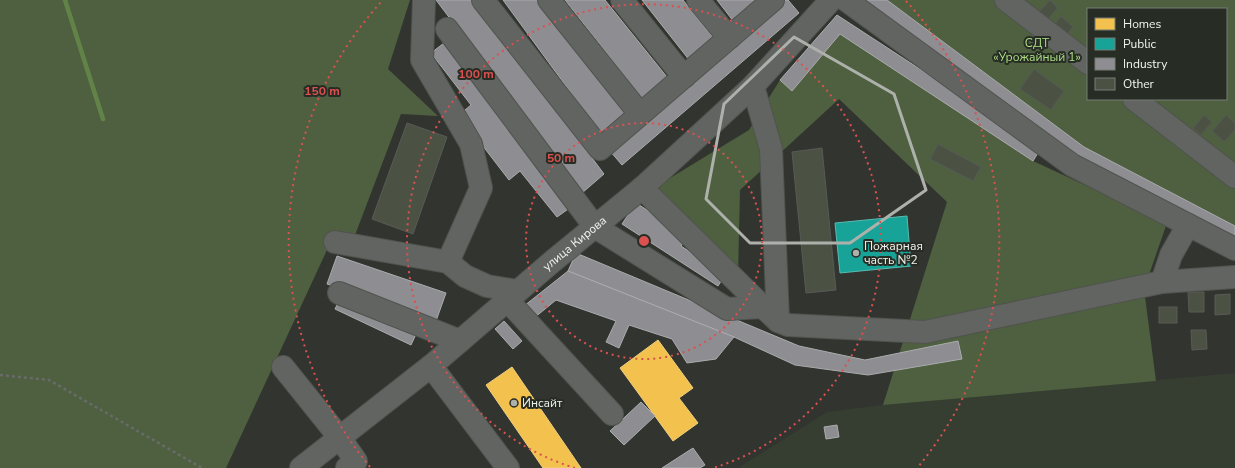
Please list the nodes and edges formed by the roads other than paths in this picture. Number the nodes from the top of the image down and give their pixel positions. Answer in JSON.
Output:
{"nodes":[{"id":1,"x":424,"y":0,"type":"edge"},
{"id":2,"x":483,"y":0,"type":"edge"},
{"id":3,"x":549,"y":0,"type":"edge"},
{"id":4,"x":622,"y":0,"type":"edge"},
{"id":5,"x":698,"y":0,"type":"edge"},
{"id":6,"x":773,"y":0,"type":"edge"},
{"id":7,"x":846,"y":0,"type":"edge"},
{"id":8,"x":1006,"y":0,"type":"edge"},
{"id":9,"x":822,"y":3,"type":"edge"},
{"id":10,"x":447,"y":29,"type":"dead end"},
{"id":11,"x":729,"y":38,"type":"junction"},
{"id":12,"x":1087,"y":62,"type":"edge"},
{"id":13,"x":684,"y":77,"type":"junction"},
{"id":14,"x":753,"y":86,"type":"junction"},
{"id":15,"x":1135,"y":100,"type":"edge"},
{"id":16,"x":640,"y":114,"type":"junction"},
{"id":17,"x":1235,"y":177,"type":"edge"},
{"id":18,"x":642,"y":188,"type":"junction"},
{"id":19,"x":1188,"y":225,"type":"junction"},
{"id":20,"x":595,"y":227,"type":"junction"},
{"id":21,"x":335,"y":242,"type":"dead end"},
{"id":22,"x":1235,"y":249,"type":"edge"},
{"id":23,"x":448,"y":262,"type":"junction"},
{"id":24,"x":1235,"y":278,"type":"edge"},
{"id":25,"x":1162,"y":282,"type":"junction"},
{"id":26,"x":339,"y":293,"type":"dead end"},
{"id":27,"x":512,"y":296,"type":"junction"},
{"id":28,"x":771,"y":314,"type":"junction"},
{"id":29,"x":460,"y":341,"type":"junction"},
{"id":30,"x":431,"y":366,"type":"junction"},
{"id":31,"x":283,"y":367,"type":"dead end"},
{"id":32,"x":612,"y":414,"type":"dead end"},
{"id":33,"x":340,"y":438,"type":"junction"},
{"id":34,"x":301,"y":468,"type":"edge"},
{"id":35,"x":347,"y":468,"type":"edge"},
{"id":36,"x":508,"y":468,"type":"edge"}],
"edges":[{"from":1,"to":23,"type":"street"},
{"from":2,"to":16,"type":"street"},
{"from":3,"to":16,"type":"street"},
{"from":4,"to":13,"type":"street"},
{"from":5,"to":11,"type":"street"},
{"from":6,"to":11,"type":"street"},
{"from":7,"to":19,"type":"street"},
{"from":8,"to":12,"type":"street"},
{"from":9,"to":14,"type":"street","name":"улица Кирова"},
{"from":10,"to":20,"type":"street"},
{"from":11,"to":13,"type":"street"},
{"from":13,"to":16,"type":"street"},
{"from":14,"to":18,"type":"street","name":"улица Кирова"},
{"from":14,"to":28,"type":"street"},
{"from":15,"to":17,"type":"street"},
{"from":18,"to":20,"type":"street","name":"улица Кирова"},
{"from":18,"to":28,"type":"street"},
{"from":19,"to":22,"type":"street"},
{"from":19,"to":25,"type":"street"},
{"from":20,"to":27,"type":"street","name":"улица Кирова"},
{"from":20,"to":28,"type":"street"},
{"from":21,"to":23,"type":"street"},
{"from":23,"to":27,"type":"street"},
{"from":24,"to":25,"type":"street"},
{"from":25,"to":28,"type":"street"},
{"from":26,"to":29,"type":"street"},
{"from":27,"to":29,"type":"street","name":"улица Кирова"},
{"from":27,"to":32,"type":"street"},
{"from":29,"to":30,"type":"street","name":"улица Кирова"},
{"from":30,"to":33,"type":"street","name":"улица Кирова"},
{"from":30,"to":36,"type":"street"},
{"from":31,"to":33,"type":"street"},
{"from":33,"to":34,"type":"street","name":"улица Кирова"},
{"from":33,"to":35,"type":"street"}]}
